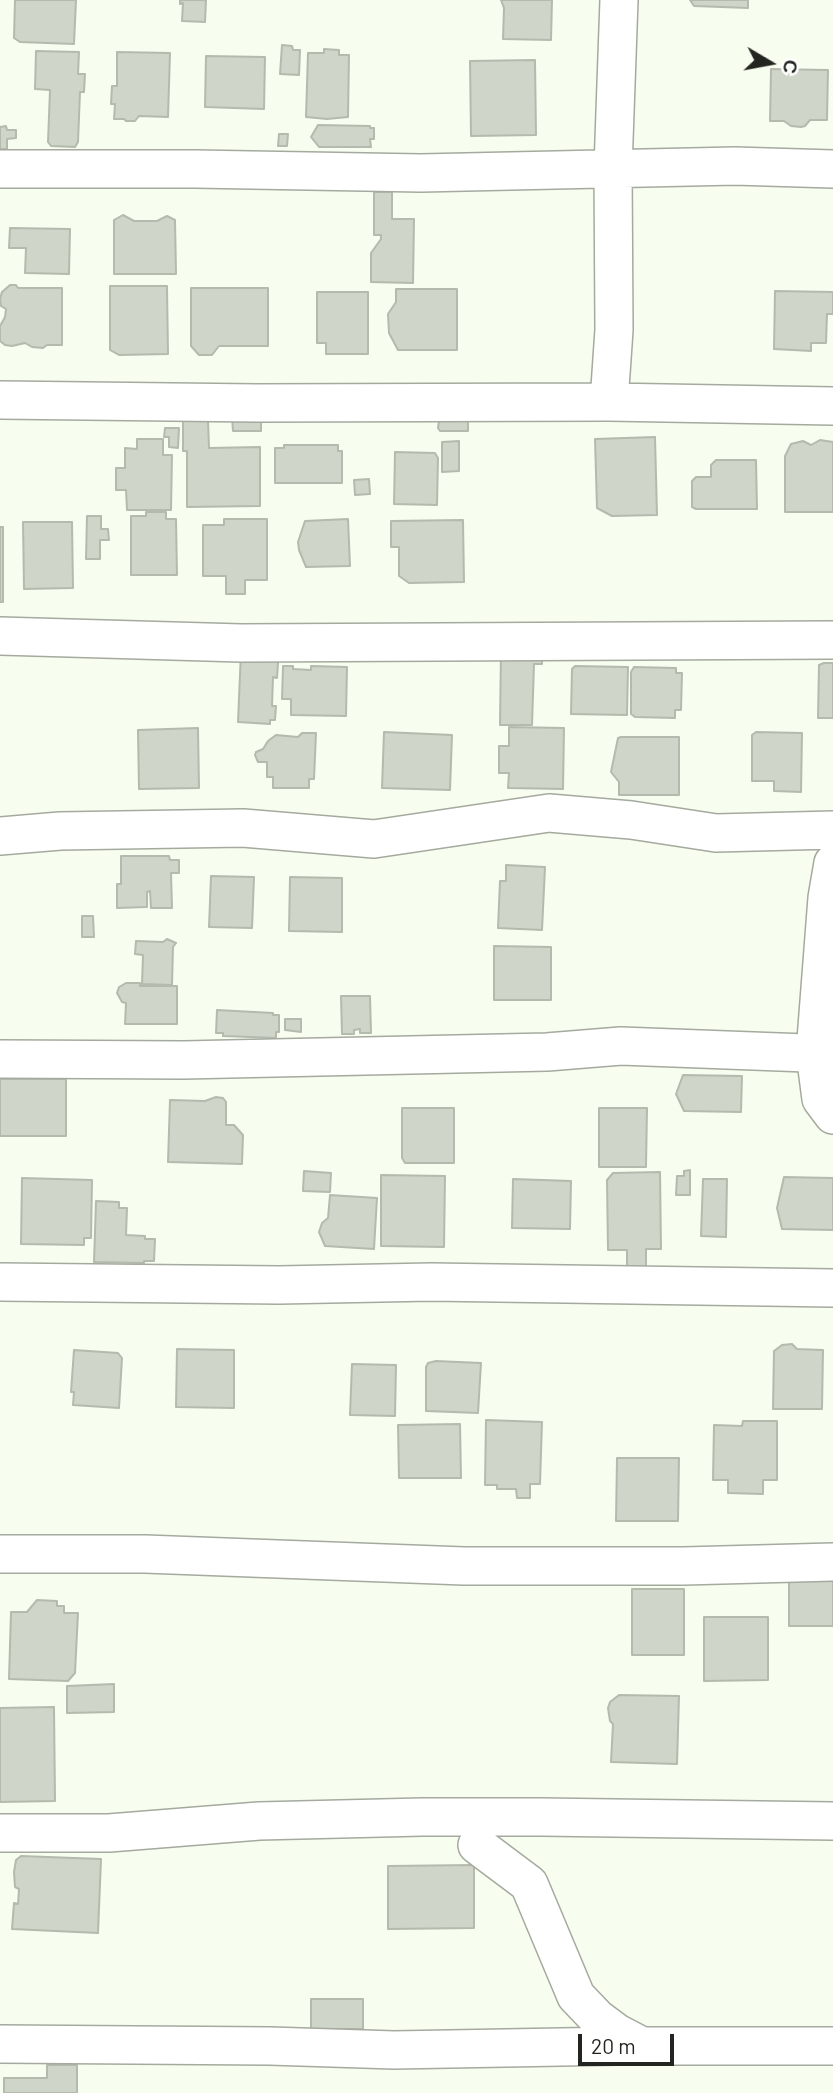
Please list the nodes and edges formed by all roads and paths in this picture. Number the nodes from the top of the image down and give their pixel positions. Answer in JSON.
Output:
{"nodes":[{"id":1,"x":619,"y":0,"type":"edge"},
{"id":2,"x":613,"y":168,"type":"junction"},
{"id":3,"x":0,"y":169,"type":"edge"},
{"id":4,"x":833,"y":169,"type":"edge"},
{"id":5,"x":0,"y":400,"type":"edge"},
{"id":6,"x":609,"y":402,"type":"junction"},
{"id":7,"x":833,"y":406,"type":"edge"},
{"id":8,"x":0,"y":636,"type":"edge"},
{"id":9,"x":833,"y":640,"type":"edge"},
{"id":10,"x":833,"y":831,"type":"edge"},
{"id":11,"x":0,"y":836,"type":"edge"},
{"id":12,"x":833,"y":863,"type":"edge"},
{"id":13,"x":824,"y":1053,"type":"edge"},
{"id":14,"x":0,"y":1059,"type":"edge"},
{"id":15,"x":833,"y":1115,"type":"edge"},
{"id":16,"x":0,"y":1282,"type":"edge"},
{"id":17,"x":833,"y":1288,"type":"edge"},
{"id":18,"x":0,"y":1554,"type":"edge"},
{"id":19,"x":833,"y":1562,"type":"edge"},
{"id":20,"x":833,"y":1821,"type":"edge"},
{"id":21,"x":0,"y":1833,"type":"edge"},
{"id":22,"x":477,"y":1845,"type":"dead end"},
{"id":23,"x":0,"y":2044,"type":"edge"},
{"id":24,"x":642,"y":2046,"type":"junction"},
{"id":25,"x":833,"y":2046,"type":"edge"}],
"edges":[{"from":1,"to":2,"type":"street"},
{"from":2,"to":3,"type":"street"},
{"from":2,"to":4,"type":"street"},
{"from":2,"to":6,"type":"street"},
{"from":5,"to":6,"type":"street"},
{"from":6,"to":7,"type":"street"},
{"from":8,"to":9,"type":"street"},
{"from":10,"to":11,"type":"street"},
{"from":12,"to":13,"type":"street"},
{"from":13,"to":14,"type":"street"},
{"from":13,"to":15,"type":"street"},
{"from":16,"to":17,"type":"street"},
{"from":18,"to":19,"type":"street"},
{"from":20,"to":21,"type":"street"},
{"from":22,"to":24,"type":"street"},
{"from":23,"to":24,"type":"street"},
{"from":24,"to":25,"type":"street"}]}
